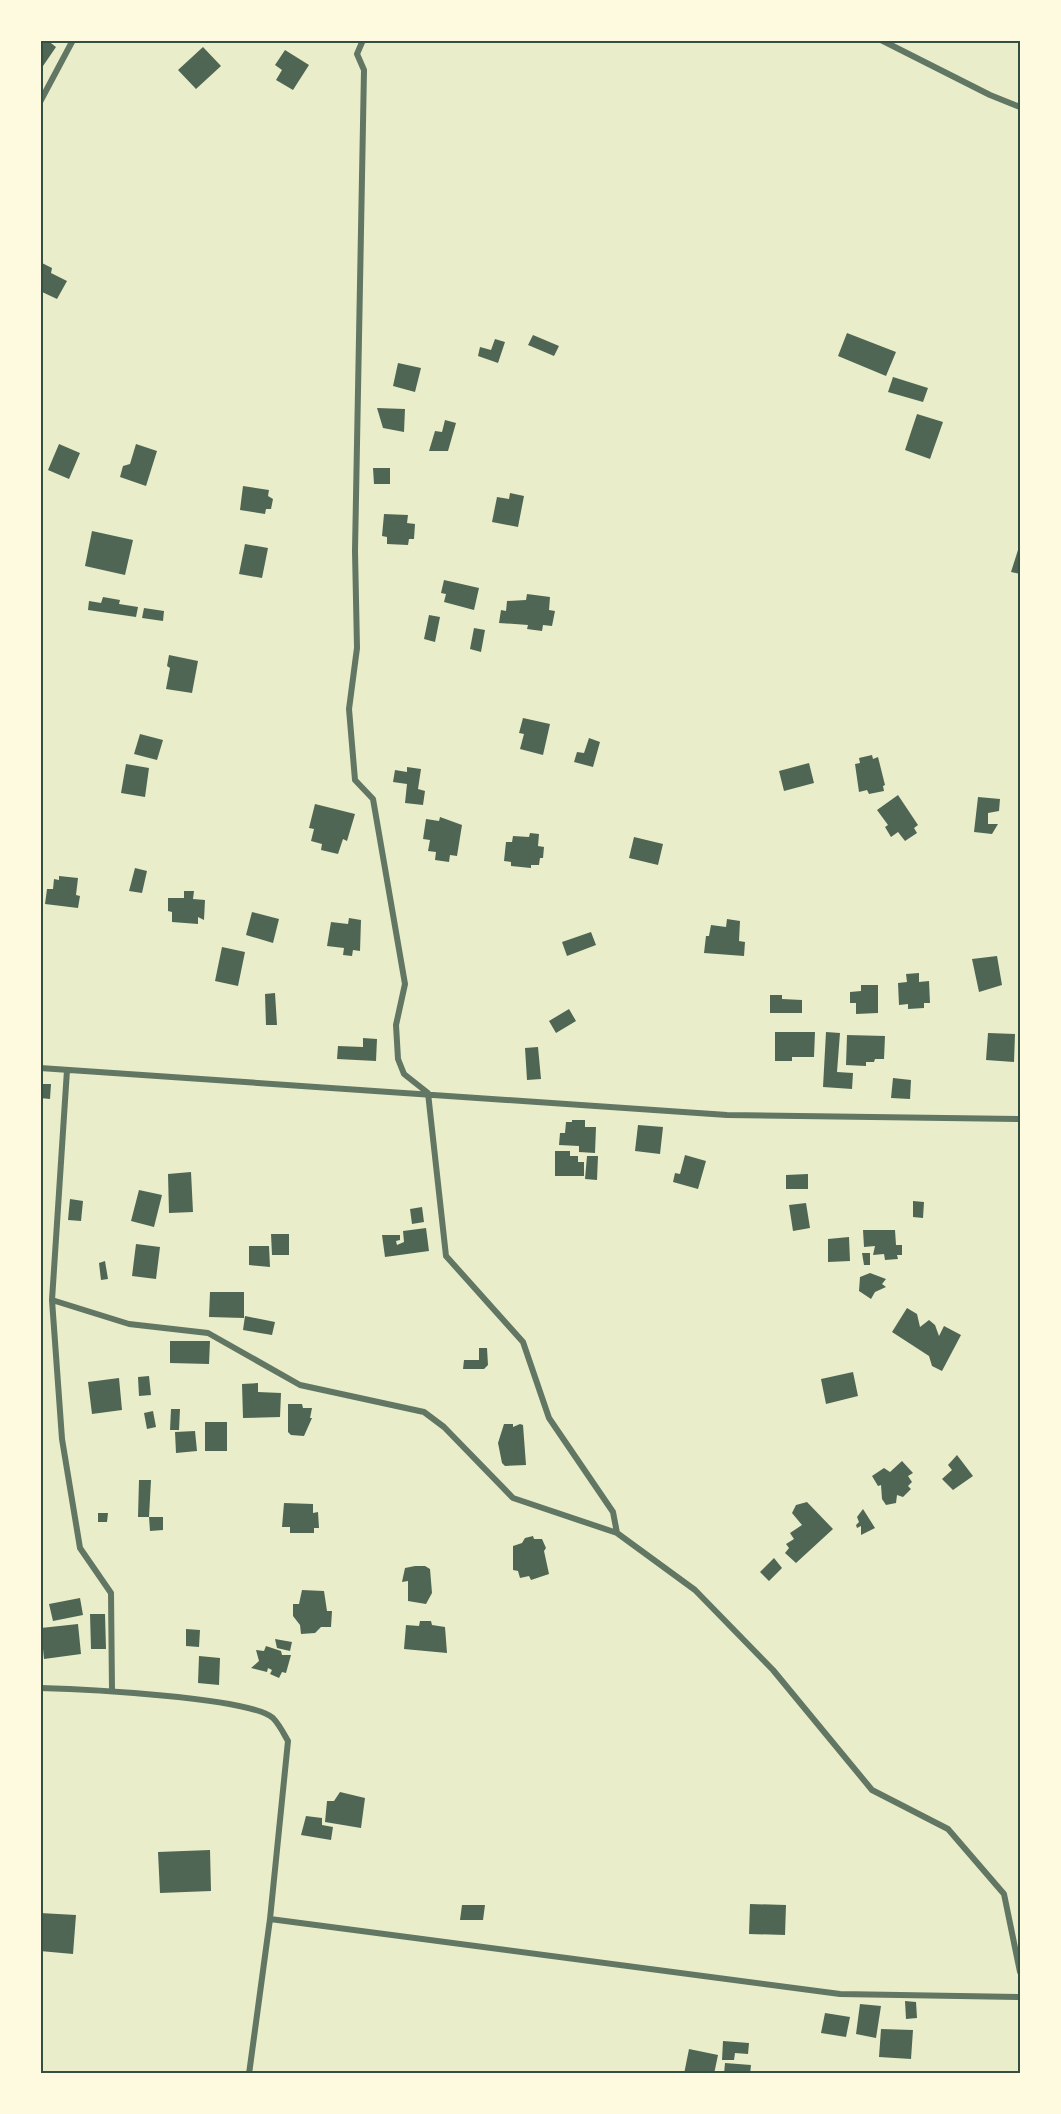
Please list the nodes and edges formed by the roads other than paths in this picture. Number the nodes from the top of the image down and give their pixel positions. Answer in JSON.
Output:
{"nodes":[{"id":1,"x":73,"y":40,"type":"edge"},
{"id":2,"x":363,"y":40,"type":"edge"},
{"id":3,"x":881,"y":40,"type":"edge"},
{"id":4,"x":40,"y":102,"type":"edge"},
{"id":5,"x":1020,"y":107,"type":"edge"},
{"id":6,"x":40,"y":1068,"type":"edge"},
{"id":7,"x":67,"y":1070,"type":"junction"},
{"id":8,"x":428,"y":1093,"type":"junction"},
{"id":9,"x":1020,"y":1119,"type":"edge"},
{"id":10,"x":52,"y":1299,"type":"junction"},
{"id":11,"x":617,"y":1533,"type":"junction"},
{"id":12,"x":40,"y":1688,"type":"edge"},
{"id":13,"x":112,"y":1690,"type":"junction"},
{"id":14,"x":270,"y":1919,"type":"junction"},
{"id":15,"x":1020,"y":1972,"type":"edge"},
{"id":16,"x":1020,"y":1997,"type":"edge"},
{"id":17,"x":249,"y":2073,"type":"edge"}],
"edges":[{"from":1,"to":4,"type":"street"},
{"from":2,"to":8,"type":"street"},
{"from":3,"to":5,"type":"street"},
{"from":6,"to":7,"type":"street"},
{"from":7,"to":8,"type":"street"},
{"from":7,"to":10,"type":"street"},
{"from":8,"to":9,"type":"street"},
{"from":8,"to":11,"type":"street"},
{"from":10,"to":11,"type":"street"},
{"from":10,"to":13,"type":"street"},
{"from":11,"to":15,"type":"street"},
{"from":12,"to":13,"type":"street"},
{"from":13,"to":14,"type":"street"},
{"from":14,"to":16,"type":"street"},
{"from":14,"to":17,"type":"street"}]}
